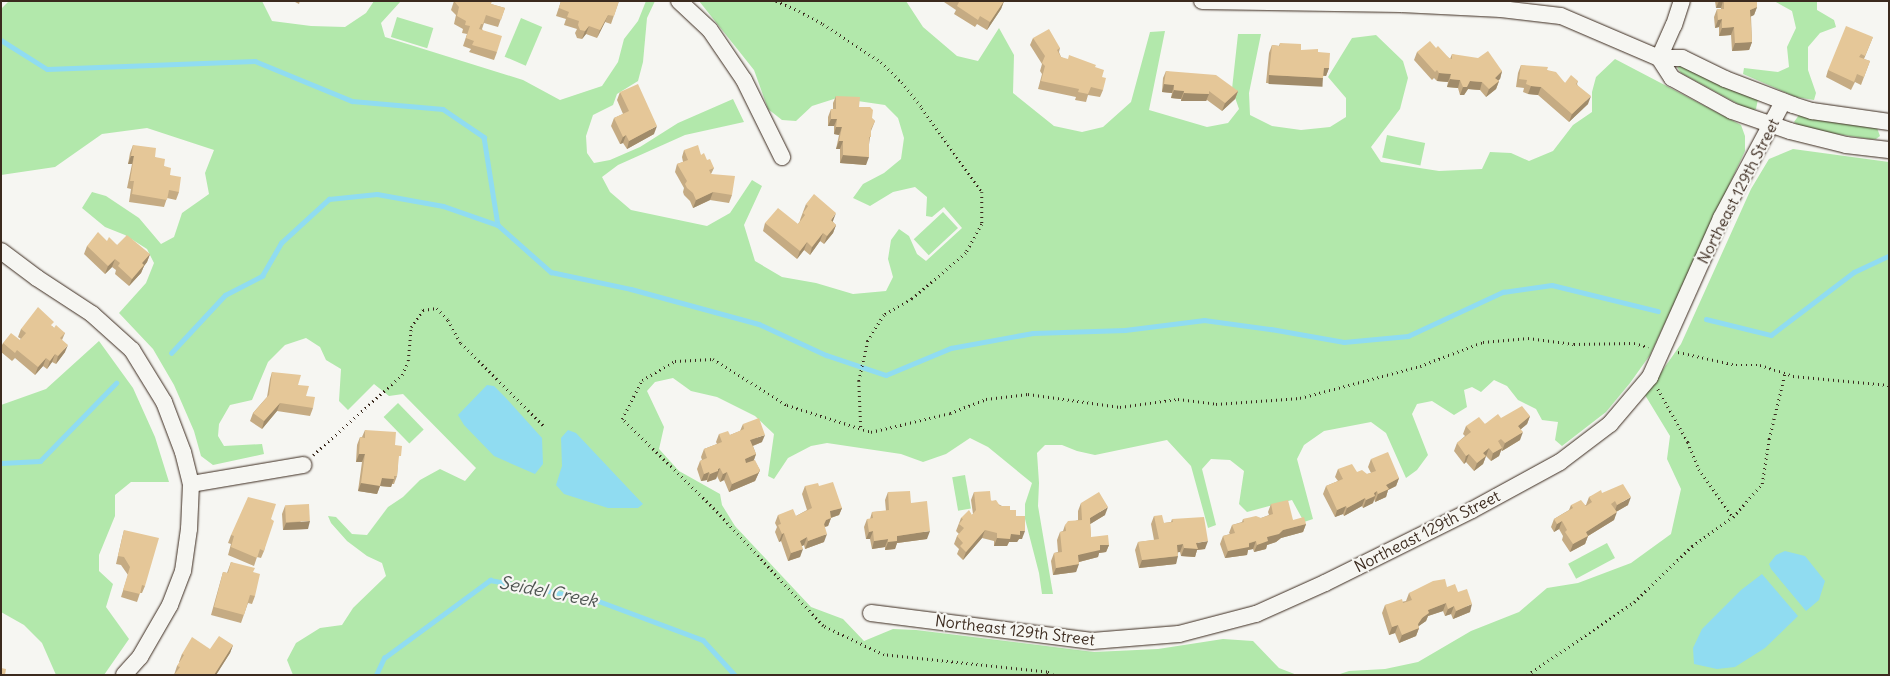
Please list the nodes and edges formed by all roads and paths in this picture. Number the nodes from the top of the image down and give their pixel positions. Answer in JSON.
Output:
{"nodes":[{"id":1,"x":679,"y":1,"type":"edge"},
{"id":2,"x":776,"y":1,"type":"edge"},
{"id":3,"x":1202,"y":1,"type":"edge"},
{"id":4,"x":1682,"y":1,"type":"edge"},
{"id":5,"x":1401,"y":3,"type":"edge"},
{"id":6,"x":1659,"y":58,"type":"junction"},
{"id":7,"x":1783,"y":102,"type":"junction"},
{"id":8,"x":1889,"y":122,"type":"edge"},
{"id":9,"x":1771,"y":126,"type":"junction"},
{"id":10,"x":1889,"y":150,"type":"edge"},
{"id":11,"x":782,"y":157,"type":"dead end"},
{"id":12,"x":1,"y":251,"type":"edge"},
{"id":13,"x":1662,"y":350,"type":"junction"},
{"id":14,"x":1785,"y":374,"type":"junction"},
{"id":15,"x":1650,"y":377,"type":"junction"},
{"id":16,"x":1889,"y":384,"type":"edge"},
{"id":17,"x":544,"y":426,"type":"dead end"},
{"id":18,"x":861,"y":429,"type":"junction"},
{"id":19,"x":304,"y":465,"type":"joint"},
{"id":20,"x":191,"y":484,"type":"junction"},
{"id":21,"x":1733,"y":517,"type":"junction"},
{"id":22,"x":871,"y":613,"type":"dead end"},
{"id":23,"x":124,"y":675,"type":"edge"},
{"id":24,"x":1052,"y":675,"type":"edge"},
{"id":25,"x":1527,"y":675,"type":"edge"}],
"edges":[{"from":1,"to":11,"type":"street"},
{"from":2,"to":18,"type":"path"},
{"from":3,"to":5,"type":"street"},
{"from":4,"to":6,"type":"street"},
{"from":5,"to":6,"type":"street"},
{"from":6,"to":7,"type":"street"},
{"from":6,"to":9,"type":"street"},
{"from":7,"to":8,"type":"street"},
{"from":7,"to":9,"type":"street","name":"Northeast 129th Street"},
{"from":9,"to":10,"type":"street"},
{"from":9,"to":13,"type":"street","name":"Northeast 129th Street"},
{"from":12,"to":20,"type":"street"},
{"from":13,"to":14,"type":"path"},
{"from":13,"to":15,"type":"street","name":"Northeast 129th Street"},
{"from":13,"to":18,"type":"path"},
{"from":14,"to":16,"type":"path"},
{"from":14,"to":21,"type":"path"},
{"from":15,"to":21,"type":"path"},
{"from":15,"to":22,"type":"street","name":"Northeast 129th Street"},
{"from":17,"to":19,"type":"path"},
{"from":18,"to":24,"type":"path"},
{"from":19,"to":20,"type":"street"},
{"from":20,"to":23,"type":"street"},
{"from":21,"to":25,"type":"path"}]}
